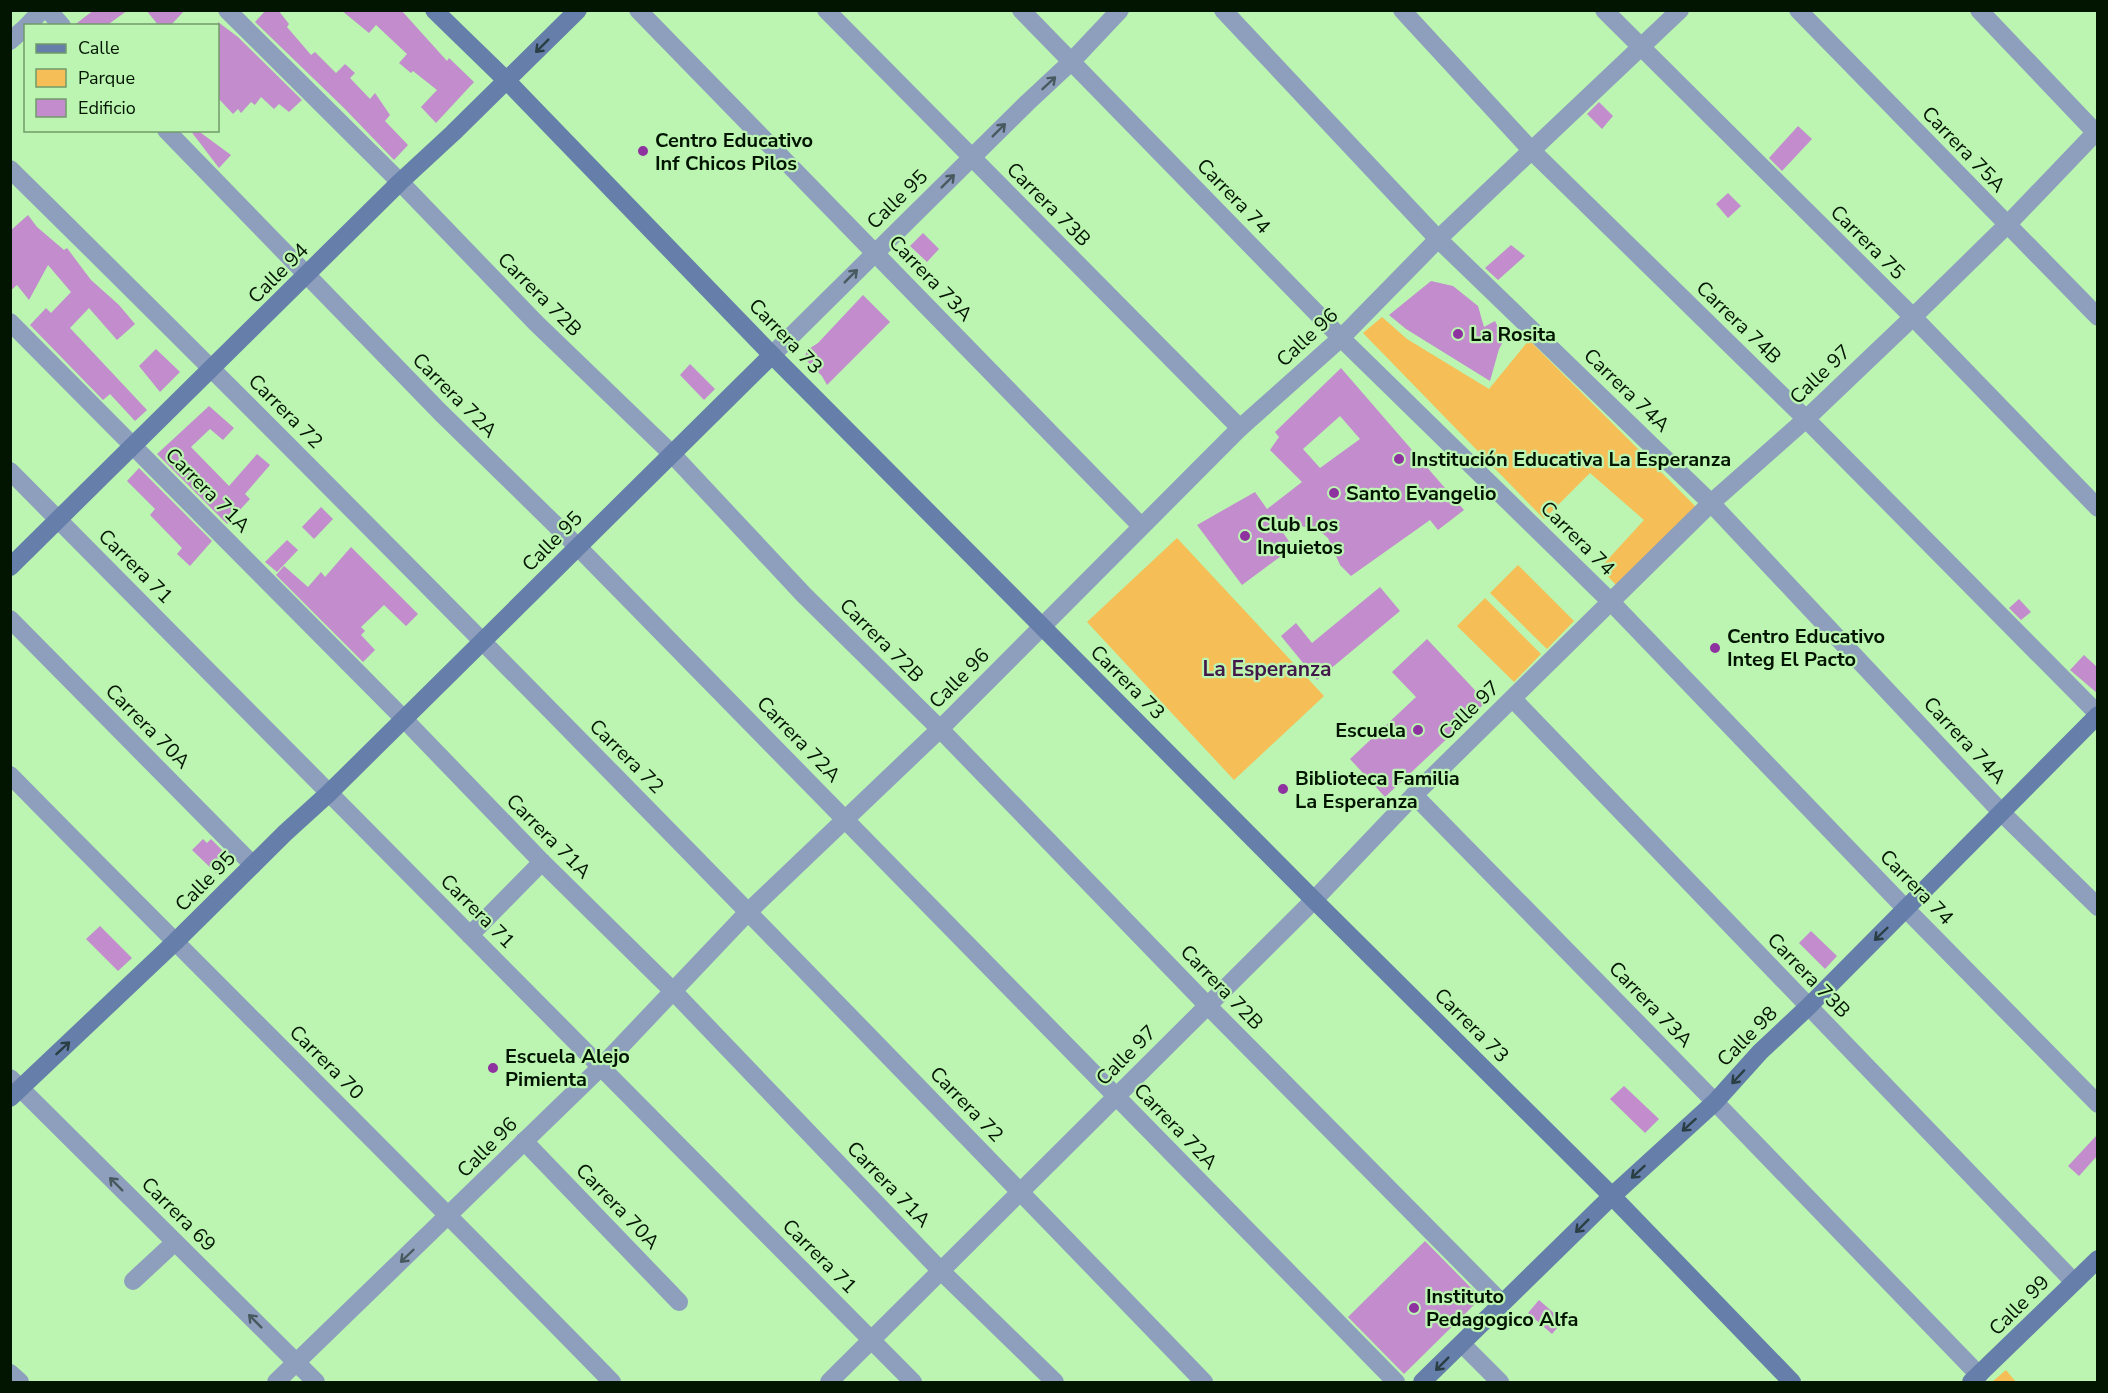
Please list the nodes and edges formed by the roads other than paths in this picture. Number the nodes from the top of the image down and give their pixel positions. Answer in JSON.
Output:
{"nodes":[{"id":1,"x":42,"y":10,"type":"edge"},
{"id":2,"x":48,"y":10,"type":"edge"},
{"id":3,"x":227,"y":10,"type":"edge"},
{"id":4,"x":434,"y":10,"type":"edge"},
{"id":5,"x":578,"y":10,"type":"edge"},
{"id":6,"x":638,"y":10,"type":"edge"},
{"id":7,"x":826,"y":10,"type":"edge"},
{"id":8,"x":1021,"y":10,"type":"edge"},
{"id":9,"x":1120,"y":10,"type":"edge"},
{"id":10,"x":1223,"y":10,"type":"edge"},
{"id":11,"x":1402,"y":10,"type":"edge"},
{"id":12,"x":1604,"y":10,"type":"edge"},
{"id":13,"x":1680,"y":10,"type":"edge"},
{"id":14,"x":1798,"y":10,"type":"edge"},
{"id":15,"x":1979,"y":10,"type":"edge"},
{"id":16,"x":28,"y":24,"type":"edge"},
{"id":17,"x":60,"y":24,"type":"edge"},
{"id":18,"x":24,"y":28,"type":"edge"},
{"id":19,"x":10,"y":41,"type":"edge"},
{"id":20,"x":1640,"y":48,"type":"junction"},
{"id":21,"x":1071,"y":62,"type":"junction"},
{"id":22,"x":507,"y":81,"type":"junction"},
{"id":23,"x":168,"y":132,"type":"edge"},
{"id":24,"x":2097,"y":132,"type":"edge"},
{"id":25,"x":1531,"y":150,"type":"junction"},
{"id":26,"x":971,"y":158,"type":"junction"},
{"id":27,"x":10,"y":169,"type":"edge"},
{"id":28,"x":400,"y":182,"type":"junction"},
{"id":29,"x":2007,"y":225,"type":"junction"},
{"id":30,"x":1438,"y":239,"type":"junction"},
{"id":31,"x":875,"y":252,"type":"junction"},
{"id":32,"x":308,"y":275,"type":"junction"},
{"id":33,"x":1913,"y":317,"type":"junction"},
{"id":34,"x":2097,"y":317,"type":"edge"},
{"id":35,"x":10,"y":322,"type":"edge"},
{"id":36,"x":1341,"y":338,"type":"junction"},
{"id":37,"x":772,"y":355,"type":"junction"},
{"id":38,"x":213,"y":369,"type":"junction"},
{"id":39,"x":1806,"y":419,"type":"junction"},
{"id":40,"x":1240,"y":428,"type":"junction"},
{"id":41,"x":134,"y":446,"type":"junction"},
{"id":42,"x":672,"y":454,"type":"junction"},
{"id":43,"x":10,"y":471,"type":"edge"},
{"id":44,"x":1711,"y":503,"type":"junction"},
{"id":45,"x":2097,"y":508,"type":"edge"},
{"id":46,"x":58,"y":520,"type":"junction"},
{"id":47,"x":1141,"y":526,"type":"junction"},
{"id":48,"x":578,"y":547,"type":"junction"},
{"id":49,"x":10,"y":567,"type":"edge"},
{"id":50,"x":1611,"y":602,"type":"junction"},
{"id":51,"x":10,"y":619,"type":"edge"},
{"id":52,"x":1041,"y":626,"type":"junction"},
{"id":53,"x":482,"y":642,"type":"junction"},
{"id":54,"x":1513,"y":699,"type":"junction"},
{"id":55,"x":2097,"y":714,"type":"edge"},
{"id":56,"x":404,"y":719,"type":"junction"},
{"id":57,"x":940,"y":729,"type":"junction"},
{"id":58,"x":10,"y":775,"type":"edge"},
{"id":59,"x":328,"y":793,"type":"junction"},
{"id":60,"x":1414,"y":795,"type":"junction"},
{"id":61,"x":2002,"y":813,"type":"junction"},
{"id":62,"x":845,"y":818,"type":"junction"},
{"id":63,"x":542,"y":862,"type":"junction"},
{"id":64,"x":253,"y":865,"type":"junction"},
{"id":65,"x":1314,"y":900,"type":"junction"},
{"id":66,"x":2097,"y":907,"type":"edge"},
{"id":67,"x":1906,"y":909,"type":"junction"},
{"id":68,"x":749,"y":911,"type":"junction"},
{"id":69,"x":470,"y":935,"type":"junction"},
{"id":70,"x":175,"y":942,"type":"junction"},
{"id":71,"x":673,"y":991,"type":"junction"},
{"id":72,"x":1208,"y":1006,"type":"junction"},
{"id":73,"x":1808,"y":1008,"type":"junction"},
{"id":74,"x":602,"y":1066,"type":"junction"},
{"id":75,"x":14,"y":1088,"type":"edge"},
{"id":76,"x":1116,"y":1097,"type":"junction"},
{"id":77,"x":1715,"y":1102,"type":"junction"},
{"id":78,"x":2097,"y":1104,"type":"edge"},
{"id":79,"x":524,"y":1141,"type":"junction"},
{"id":80,"x":1022,"y":1193,"type":"junction"},
{"id":81,"x":1612,"y":1196,"type":"junction"},
{"id":82,"x":450,"y":1216,"type":"junction"},
{"id":83,"x":175,"y":1242,"type":"junction"},
{"id":84,"x":2097,"y":1259,"type":"edge"},
{"id":85,"x":942,"y":1272,"type":"junction"},
{"id":86,"x":133,"y":1281,"type":"dead end"},
{"id":87,"x":2074,"y":1282,"type":"junction"},
{"id":88,"x":679,"y":1302,"type":"dead end"},
{"id":89,"x":1502,"y":1303,"type":"junction"},
{"id":90,"x":872,"y":1341,"type":"junction"},
{"id":91,"x":1462,"y":1344,"type":"junction"},
{"id":92,"x":296,"y":1362,"type":"junction"},
{"id":93,"x":10,"y":1373,"type":"edge"},
{"id":94,"x":1975,"y":1379,"type":"edge"},
{"id":95,"x":20,"y":1383,"type":"edge"},
{"id":96,"x":276,"y":1383,"type":"edge"},
{"id":97,"x":316,"y":1383,"type":"edge"},
{"id":98,"x":612,"y":1383,"type":"edge"},
{"id":99,"x":829,"y":1383,"type":"edge"},
{"id":100,"x":913,"y":1383,"type":"edge"},
{"id":101,"x":1055,"y":1383,"type":"edge"},
{"id":102,"x":1204,"y":1383,"type":"edge"},
{"id":103,"x":1396,"y":1383,"type":"edge"},
{"id":104,"x":1422,"y":1383,"type":"edge"},
{"id":105,"x":1500,"y":1383,"type":"edge"},
{"id":106,"x":1792,"y":1383,"type":"edge"}],
"edges":[{"from":1,"to":16,"type":"street"},
{"from":2,"to":17,"type":"street"},
{"from":3,"to":28,"type":"street","name":"Carrera 72B"},
{"from":4,"to":22,"type":"street","name":"Carrera 73"},
{"from":5,"to":22,"type":"street","name":"Calle 94","one_way":true},
{"from":6,"to":31,"type":"street","name":"Carrera 73A"},
{"from":7,"to":26,"type":"street","name":"Carrera 73B"},
{"from":8,"to":21,"type":"street","name":"Carrera 74"},
{"from":9,"to":21,"type":"street","name":"Calle 95"},
{"from":10,"to":30,"type":"street","name":"Carrera 74A"},
{"from":11,"to":25,"type":"street","name":"Carrera 74B"},
{"from":12,"to":20,"type":"street","name":"Carrera 75"},
{"from":13,"to":20,"type":"street","name":"Calle 96"},
{"from":14,"to":29,"type":"street","name":"Carrera 75A"},
{"from":15,"to":24,"type":"street"},
{"from":18,"to":19,"type":"street"},
{"from":20,"to":25,"type":"street","name":"Calle 96"},
{"from":20,"to":33,"type":"street","name":"Carrera 75"},
{"from":26,"to":21,"type":"street","name":"Calle 95","one_way":true},
{"from":21,"to":36,"type":"street","name":"Carrera 74"},
{"from":22,"to":28,"type":"street","name":"Calle 94"},
{"from":22,"to":37,"type":"street","name":"Carrera 73"},
{"from":23,"to":32,"type":"street","name":"Carrera 72A"},
{"from":24,"to":29,"type":"street","name":"Calle 97"},
{"from":25,"to":30,"type":"street","name":"Calle 96"},
{"from":25,"to":39,"type":"street","name":"Carrera 74B"},
{"from":31,"to":26,"type":"street","name":"Calle 95","one_way":true},
{"from":26,"to":40,"type":"street","name":"Carrera 73B"},
{"from":27,"to":38,"type":"street","name":"Carrera 72"},
{"from":28,"to":32,"type":"street","name":"Calle 94"},
{"from":28,"to":42,"type":"street","name":"Carrera 72B"},
{"from":29,"to":33,"type":"street","name":"Calle 97"},
{"from":29,"to":34,"type":"street","name":"Carrera 75A"},
{"from":30,"to":36,"type":"street","name":"Calle 96"},
{"from":30,"to":44,"type":"street","name":"Carrera 74A"},
{"from":37,"to":31,"type":"street","name":"Calle 95","one_way":true},
{"from":31,"to":47,"type":"street","name":"Carrera 73A"},
{"from":32,"to":38,"type":"street","name":"Calle 94"},
{"from":32,"to":48,"type":"street","name":"Carrera 72A"},
{"from":33,"to":39,"type":"street","name":"Calle 97"},
{"from":33,"to":45,"type":"street","name":"Carrera 75"},
{"from":35,"to":41,"type":"street","name":"Carrera 71A"},
{"from":36,"to":40,"type":"street","name":"Calle 96"},
{"from":36,"to":50,"type":"street","name":"Carrera 74"},
{"from":37,"to":42,"type":"street","name":"Calle 95"},
{"from":37,"to":52,"type":"street","name":"Carrera 73"},
{"from":38,"to":41,"type":"street","name":"Calle 94"},
{"from":38,"to":53,"type":"street","name":"Carrera 72"},
{"from":39,"to":44,"type":"street","name":"Calle 97"},
{"from":39,"to":55,"type":"street","name":"Carrera 74B"},
{"from":40,"to":47,"type":"street","name":"Calle 96"},
{"from":41,"to":46,"type":"street","name":"Calle 94"},
{"from":41,"to":56,"type":"street","name":"Carrera 71A"},
{"from":42,"to":48,"type":"street","name":"Calle 95"},
{"from":42,"to":57,"type":"street","name":"Carrera 72B"},
{"from":43,"to":46,"type":"street","name":"Carrera 71"},
{"from":44,"to":50,"type":"street","name":"Calle 97"},
{"from":44,"to":61,"type":"street","name":"Carrera 74A"},
{"from":46,"to":49,"type":"street","name":"Calle 94"},
{"from":46,"to":59,"type":"street","name":"Carrera 71"},
{"from":47,"to":52,"type":"street","name":"Calle 96"},
{"from":48,"to":53,"type":"street","name":"Calle 95"},
{"from":48,"to":62,"type":"street","name":"Carrera 72A"},
{"from":50,"to":54,"type":"street","name":"Calle 97"},
{"from":50,"to":67,"type":"street","name":"Carrera 74"},
{"from":51,"to":64,"type":"street","name":"Carrera 70A"},
{"from":52,"to":57,"type":"street","name":"Calle 96"},
{"from":52,"to":65,"type":"street","name":"Carrera 73"},
{"from":53,"to":56,"type":"street","name":"Calle 95"},
{"from":53,"to":68,"type":"street","name":"Carrera 72"},
{"from":54,"to":60,"type":"street","name":"Calle 97"},
{"from":54,"to":73,"type":"street","name":"Carrera 73B"},
{"from":55,"to":61,"type":"street","name":"Calle 98"},
{"from":56,"to":59,"type":"street","name":"Calle 95"},
{"from":56,"to":63,"type":"street","name":"Carrera 71A"},
{"from":57,"to":62,"type":"street","name":"Calle 96"},
{"from":57,"to":72,"type":"street","name":"Carrera 72B"},
{"from":58,"to":70,"type":"street","name":"Carrera 70"},
{"from":59,"to":64,"type":"street","name":"Calle 95"},
{"from":59,"to":69,"type":"street","name":"Carrera 71"},
{"from":60,"to":65,"type":"street","name":"Calle 97"},
{"from":60,"to":77,"type":"street","name":"Carrera 73A"},
{"from":61,"to":66,"type":"street","name":"Carrera 74A"},
{"from":61,"to":67,"type":"street","name":"Calle 98"},
{"from":62,"to":68,"type":"street","name":"Calle 96"},
{"from":62,"to":76,"type":"street","name":"Carrera 72A"},
{"from":63,"to":69,"type":"street"},
{"from":63,"to":71,"type":"street","name":"Carrera 71A"},
{"from":64,"to":70,"type":"street","name":"Calle 95"},
{"from":65,"to":72,"type":"street","name":"Calle 97"},
{"from":65,"to":81,"type":"street","name":"Carrera 73"},
{"from":67,"to":73,"type":"street","name":"Calle 98","one_way":true},
{"from":67,"to":78,"type":"street","name":"Carrera 74"},
{"from":68,"to":71,"type":"street","name":"Calle 96"},
{"from":68,"to":80,"type":"street","name":"Carrera 72"},
{"from":69,"to":74,"type":"street","name":"Carrera 71"},
{"from":75,"to":70,"type":"street","name":"Calle 95","one_way":true},
{"from":70,"to":82,"type":"street","name":"Carrera 70"},
{"from":71,"to":74,"type":"street","name":"Calle 96"},
{"from":71,"to":85,"type":"street","name":"Carrera 71A"},
{"from":72,"to":76,"type":"street","name":"Calle 97"},
{"from":72,"to":89,"type":"street","name":"Carrera 72B"},
{"from":73,"to":77,"type":"street","name":"Calle 98","one_way":true},
{"from":73,"to":87,"type":"street","name":"Carrera 73B"},
{"from":74,"to":79,"type":"street","name":"Calle 96"},
{"from":74,"to":90,"type":"street","name":"Carrera 71"},
{"from":83,"to":75,"type":"street","name":"Carrera 69","one_way":true},
{"from":76,"to":80,"type":"street","name":"Calle 97"},
{"from":76,"to":103,"type":"street","name":"Carrera 72A"},
{"from":77,"to":81,"type":"street","name":"Calle 98","one_way":true},
{"from":77,"to":94,"type":"street","name":"Carrera 73A"},
{"from":79,"to":82,"type":"street","name":"Calle 96"},
{"from":79,"to":88,"type":"street","name":"Carrera 70A"},
{"from":80,"to":85,"type":"street","name":"Calle 97"},
{"from":80,"to":102,"type":"street","name":"Carrera 72"},
{"from":81,"to":89,"type":"street","name":"Calle 98","one_way":true},
{"from":81,"to":106,"type":"street","name":"Carrera 73"},
{"from":82,"to":92,"type":"street","name":"Calle 96","one_way":true},
{"from":82,"to":98,"type":"street","name":"Carrera 70"},
{"from":83,"to":86,"type":"street"},
{"from":92,"to":83,"type":"street","name":"Carrera 69","one_way":true},
{"from":84,"to":87,"type":"street","name":"Calle 99"},
{"from":85,"to":90,"type":"street","name":"Calle 97"},
{"from":85,"to":101,"type":"street","name":"Carrera 71A"},
{"from":87,"to":94,"type":"street","name":"Calle 99"},
{"from":89,"to":91,"type":"street","name":"Calle 98"},
{"from":90,"to":99,"type":"street","name":"Calle 97"},
{"from":90,"to":100,"type":"street","name":"Carrera 71"},
{"from":91,"to":104,"type":"street","name":"Calle 98","one_way":true},
{"from":91,"to":105,"type":"street"},
{"from":92,"to":96,"type":"street","name":"Calle 96"},
{"from":92,"to":97,"type":"street","name":"Carrera 69"},
{"from":93,"to":95,"type":"street"}]}
